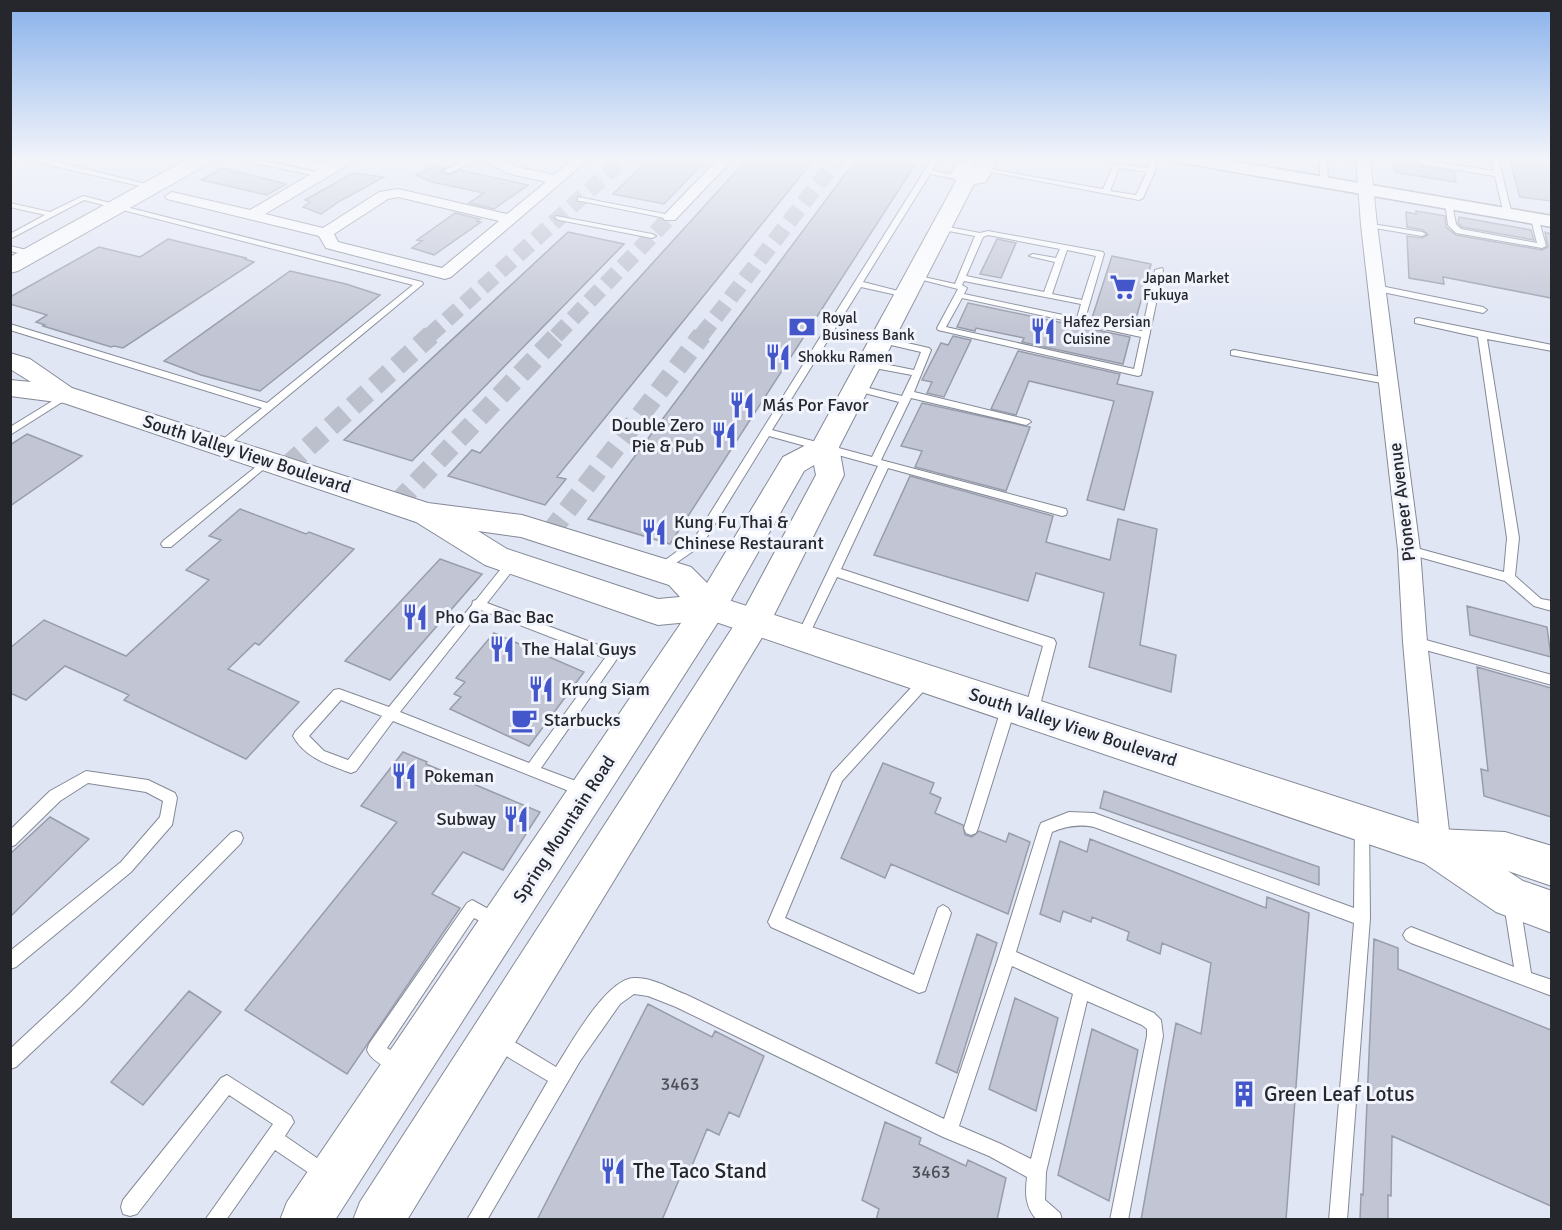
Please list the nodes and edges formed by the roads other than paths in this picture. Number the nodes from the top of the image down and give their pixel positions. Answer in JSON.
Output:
{"nodes":[{"id":1,"x":104,"y":214,"type":"edge"},
{"id":2,"x":146,"y":214,"type":"edge"},
{"id":3,"x":255,"y":214,"type":"edge"},
{"id":4,"x":354,"y":214,"type":"edge"},
{"id":5,"x":490,"y":214,"type":"edge"},
{"id":6,"x":515,"y":214,"type":"edge"},
{"id":7,"x":657,"y":214,"type":"edge"},
{"id":8,"x":673,"y":214,"type":"edge"},
{"id":9,"x":902,"y":214,"type":"edge"},
{"id":10,"x":949,"y":214,"type":"edge"},
{"id":11,"x":1368,"y":214,"type":"edge"},
{"id":12,"x":1450,"y":214,"type":"edge"},
{"id":13,"x":1505,"y":214,"type":"edge"},
{"id":14,"x":52,"y":215,"type":"edge"},
{"id":15,"x":1508,"y":215,"type":"joint"},
{"id":16,"x":670,"y":217,"type":"joint"},
{"id":17,"x":559,"y":218,"type":"dead end"},
{"id":18,"x":510,"y":219,"type":"junction"},
{"id":19,"x":1543,"y":221,"type":"edge"},
{"id":20,"x":1369,"y":225,"type":"junction"},
{"id":21,"x":941,"y":227,"type":"junction"},
{"id":22,"x":325,"y":233,"type":"junction"},
{"id":23,"x":1422,"y":234,"type":"dead end"},
{"id":24,"x":980,"y":235,"type":"junction"},
{"id":25,"x":652,"y":236,"type":"dead end"},
{"id":26,"x":10,"y":237,"type":"edge"},
{"id":27,"x":10,"y":248,"type":"edge"},
{"id":28,"x":1064,"y":248,"type":"junction"},
{"id":29,"x":32,"y":254,"type":"junction"},
{"id":30,"x":1033,"y":255,"type":"dead end"},
{"id":31,"x":1060,"y":261,"type":"junction"},
{"id":32,"x":10,"y":266,"type":"edge"},
{"id":33,"x":1159,"y":270,"type":"dead end"},
{"id":34,"x":859,"y":284,"type":"junction"},
{"id":35,"x":910,"y":286,"type":"junction"},
{"id":36,"x":960,"y":287,"type":"junction"},
{"id":37,"x":1376,"y":288,"type":"junction"},
{"id":38,"x":1047,"y":295,"type":"junction"},
{"id":39,"x":1086,"y":303,"type":"junction"},
{"id":40,"x":1483,"y":310,"type":"dead end"},
{"id":41,"x":1080,"y":321,"type":"junction"},
{"id":42,"x":1418,"y":321,"type":"dead end"},
{"id":43,"x":10,"y":327,"type":"edge"},
{"id":44,"x":1146,"y":335,"type":"junction"},
{"id":45,"x":1482,"y":335,"type":"junction"},
{"id":46,"x":881,"y":340,"type":"junction"},
{"id":47,"x":1551,"y":348,"type":"edge"},
{"id":48,"x":1234,"y":352,"type":"dead end"},
{"id":49,"x":10,"y":361,"type":"edge"},
{"id":50,"x":869,"y":364,"type":"junction"},
{"id":51,"x":917,"y":373,"type":"junction"},
{"id":52,"x":1387,"y":381,"type":"junction"},
{"id":53,"x":10,"y":388,"type":"edge"},
{"id":54,"x":856,"y":388,"type":"junction"},
{"id":55,"x":67,"y":395,"type":"junction"},
{"id":56,"x":906,"y":397,"type":"junction"},
{"id":57,"x":269,"y":407,"type":"junction"},
{"id":58,"x":1026,"y":422,"type":"dead end"},
{"id":59,"x":10,"y":432,"type":"edge"},
{"id":60,"x":766,"y":432,"type":"junction"},
{"id":61,"x":222,"y":446,"type":"junction"},
{"id":62,"x":825,"y":447,"type":"junction"},
{"id":63,"x":267,"y":461,"type":"junction"},
{"id":64,"x":880,"y":464,"type":"junction"},
{"id":65,"x":1062,"y":512,"type":"dead end"},
{"id":66,"x":427,"y":514,"type":"junction"},
{"id":67,"x":167,"y":544,"type":"dead end"},
{"id":68,"x":1409,"y":550,"type":"junction"},
{"id":69,"x":512,"y":562,"type":"junction"},
{"id":70,"x":658,"y":569,"type":"junction"},
{"id":71,"x":834,"y":571,"type":"junction"},
{"id":72,"x":1509,"y":578,"type":"junction"},
{"id":73,"x":477,"y":604,"type":"junction"},
{"id":74,"x":1551,"y":606,"type":"edge"},
{"id":75,"x":710,"y":607,"type":"junction"},
{"id":76,"x":754,"y":622,"type":"junction"},
{"id":77,"x":802,"y":638,"type":"junction"},
{"id":78,"x":1415,"y":642,"type":"junction"},
{"id":79,"x":927,"y":679,"type":"junction"},
{"id":80,"x":1551,"y":680,"type":"edge"},
{"id":81,"x":1020,"y":710,"type":"junction"},
{"id":82,"x":391,"y":714,"type":"junction"},
{"id":83,"x":531,"y":771,"type":"junction"},
{"id":84,"x":587,"y":792,"type":"junction"},
{"id":85,"x":1362,"y":823,"type":"junction"},
{"id":86,"x":970,"y":828,"type":"dead end"},
{"id":87,"x":236,"y":838,"type":"dead end"},
{"id":88,"x":10,"y":840,"type":"edge"},
{"id":89,"x":1436,"y":848,"type":"junction"},
{"id":90,"x":1551,"y":866,"type":"edge"},
{"id":91,"x":1511,"y":897,"type":"junction"},
{"id":92,"x":1551,"y":912,"type":"edge"},
{"id":93,"x":943,"y":913,"type":"dead end"},
{"id":94,"x":1362,"y":918,"type":"junction"},
{"id":95,"x":1412,"y":935,"type":"dead end"},
{"id":96,"x":1007,"y":956,"type":"junction"},
{"id":97,"x":10,"y":962,"type":"edge"},
{"id":98,"x":1524,"y":979,"type":"junction"},
{"id":99,"x":1551,"y":988,"type":"edge"},
{"id":100,"x":1082,"y":990,"type":"junction"},
{"id":101,"x":491,"y":1038,"type":"junction"},
{"id":102,"x":10,"y":1061,"type":"edge"},
{"id":103,"x":560,"y":1078,"type":"junction"},
{"id":104,"x":949,"y":1131,"type":"junction"},
{"id":105,"x":273,"y":1138,"type":"junction"},
{"id":106,"x":1036,"y":1172,"type":"junction"},
{"id":107,"x":332,"y":1179,"type":"junction"},
{"id":108,"x":130,"y":1206,"type":"dead end"},
{"id":109,"x":214,"y":1220,"type":"edge"},
{"id":110,"x":305,"y":1220,"type":"edge"},
{"id":111,"x":378,"y":1220,"type":"edge"},
{"id":112,"x":476,"y":1220,"type":"edge"},
{"id":113,"x":1053,"y":1220,"type":"edge"},
{"id":114,"x":1119,"y":1220,"type":"edge"},
{"id":115,"x":1338,"y":1220,"type":"edge"}],
"edges":[{"from":1,"to":29,"type":"main road"},
{"from":2,"to":57,"type":"lane"},
{"from":3,"to":22,"type":"street"},
{"from":4,"to":22,"type":"street"},
{"from":5,"to":18,"type":"street"},
{"from":6,"to":18,"type":"street"},
{"from":7,"to":16,"type":"lane"},
{"from":8,"to":16,"type":"street"},
{"from":9,"to":34,"type":"lane"},
{"from":10,"to":21,"type":"main road"},
{"from":11,"to":20,"type":"street","name":"Pioneer Avenue"},
{"from":12,"to":19,"type":"lane"},
{"from":13,"to":15,"type":"street"},
{"from":14,"to":26,"type":"lane"},
{"from":15,"to":19,"type":"street"},
{"from":17,"to":25,"type":"lane"},
{"from":18,"to":22,"type":"street"},
{"from":20,"to":23,"type":"lane"},
{"from":20,"to":37,"type":"street","name":"Pioneer Avenue"},
{"from":21,"to":24,"type":"lane"},
{"from":21,"to":35,"type":"main road"},
{"from":24,"to":28,"type":"lane"},
{"from":24,"to":36,"type":"lane"},
{"from":27,"to":29,"type":"lane"},
{"from":28,"to":31,"type":"lane"},
{"from":28,"to":39,"type":"lane"},
{"from":29,"to":32,"type":"main road"},
{"from":30,"to":31,"type":"lane"},
{"from":31,"to":38,"type":"lane"},
{"from":33,"to":44,"type":"lane"},
{"from":34,"to":35,"type":"lane"},
{"from":34,"to":60,"type":"lane"},
{"from":35,"to":36,"type":"lane"},
{"from":35,"to":46,"type":"main road"},
{"from":36,"to":38,"type":"lane"},
{"from":36,"to":41,"type":"lane"},
{"from":36,"to":44,"type":"lane"},
{"from":37,"to":40,"type":"lane"},
{"from":37,"to":52,"type":"street","name":"Pioneer Avenue"},
{"from":38,"to":39,"type":"lane"},
{"from":39,"to":41,"type":"lane"},
{"from":41,"to":44,"type":"lane"},
{"from":42,"to":45,"type":"lane"},
{"from":43,"to":57,"type":"lane"},
{"from":45,"to":47,"type":"lane"},
{"from":45,"to":72,"type":"lane"},
{"from":46,"to":50,"type":"main road"},
{"from":46,"to":51,"type":"lane"},
{"from":48,"to":52,"type":"lane"},
{"from":49,"to":55,"type":"main road","name":"South Valley View Boulevard"},
{"from":50,"to":51,"type":"lane"},
{"from":50,"to":54,"type":"main road"},
{"from":51,"to":56,"type":"lane"},
{"from":52,"to":68,"type":"street","name":"Pioneer Avenue"},
{"from":53,"to":55,"type":"main road","name":"South Valley View Boulevard"},
{"from":54,"to":56,"type":"lane"},
{"from":54,"to":62,"type":"main road"},
{"from":55,"to":59,"type":"lane"},
{"from":55,"to":61,"type":"main road","name":"South Valley View Boulevard"},
{"from":56,"to":58,"type":"lane"},
{"from":56,"to":64,"type":"lane"},
{"from":57,"to":61,"type":"lane"},
{"from":60,"to":62,"type":"lane"},
{"from":60,"to":70,"type":"lane"},
{"from":61,"to":63,"type":"main road","name":"South Valley View Boulevard"},
{"from":62,"to":64,"type":"lane"},
{"from":62,"to":75,"type":"main road","name":"Spring Mountain Road"},
{"from":62,"to":76,"type":"main road"},
{"from":63,"to":66,"type":"main road","name":"South Valley View Boulevard"},
{"from":63,"to":67,"type":"lane"},
{"from":64,"to":65,"type":"lane"},
{"from":64,"to":71,"type":"lane"},
{"from":66,"to":69,"type":"main road","name":"South Valley View Boulevard"},
{"from":66,"to":70,"type":"main road","name":"South Valley View Boulevard"},
{"from":68,"to":72,"type":"lane"},
{"from":68,"to":78,"type":"street","name":"Pioneer Avenue"},
{"from":69,"to":73,"type":"lane"},
{"from":69,"to":75,"type":"main road","name":"South Valley View Boulevard"},
{"from":70,"to":75,"type":"main road","name":"South Valley View Boulevard"},
{"from":71,"to":77,"type":"lane"},
{"from":71,"to":81,"type":"lane"},
{"from":72,"to":74,"type":"lane"},
{"from":73,"to":82,"type":"lane"},
{"from":73,"to":83,"type":"lane"},
{"from":75,"to":76,"type":"main road","name":"South Valley View Boulevard"},
{"from":75,"to":84,"type":"main road","name":"Spring Mountain Road"},
{"from":76,"to":77,"type":"main road","name":"South Valley View Boulevard"},
{"from":76,"to":101,"type":"main road"},
{"from":77,"to":79,"type":"main road","name":"South Valley View Boulevard"},
{"from":78,"to":80,"type":"lane"},
{"from":78,"to":89,"type":"street","name":"Pioneer Avenue"},
{"from":79,"to":81,"type":"main road","name":"South Valley View Boulevard"},
{"from":79,"to":93,"type":"lane"},
{"from":81,"to":85,"type":"main road","name":"South Valley View Boulevard"},
{"from":81,"to":86,"type":"lane"},
{"from":82,"to":82,"type":"lane"},
{"from":82,"to":83,"type":"lane"},
{"from":83,"to":84,"type":"lane"},
{"from":84,"to":107,"type":"main road","name":"Spring Mountain Road"},
{"from":85,"to":89,"type":"main road","name":"South Valley View Boulevard"},
{"from":85,"to":94,"type":"lane"},
{"from":87,"to":102,"type":"lane"},
{"from":88,"to":97,"type":"lane"},
{"from":89,"to":90,"type":"main road","name":"South Valley View Boulevard"},
{"from":89,"to":91,"type":"main road","name":"South Valley View Boulevard"},
{"from":91,"to":92,"type":"main road","name":"South Valley View Boulevard"},
{"from":91,"to":98,"type":"lane"},
{"from":94,"to":96,"type":"lane"},
{"from":94,"to":115,"type":"lane"},
{"from":95,"to":98,"type":"lane"},
{"from":96,"to":100,"type":"lane"},
{"from":96,"to":104,"type":"lane"},
{"from":98,"to":99,"type":"lane"},
{"from":100,"to":106,"type":"lane"},
{"from":100,"to":114,"type":"lane"},
{"from":101,"to":103,"type":"lane"},
{"from":101,"to":111,"type":"main road"},
{"from":103,"to":104,"type":"lane"},
{"from":103,"to":112,"type":"lane"},
{"from":104,"to":106,"type":"lane"},
{"from":105,"to":107,"type":"lane"},
{"from":105,"to":108,"type":"lane"},
{"from":105,"to":109,"type":"lane"},
{"from":106,"to":113,"type":"lane"},
{"from":107,"to":110,"type":"main road","name":"Spring Mountain Road"}]}
